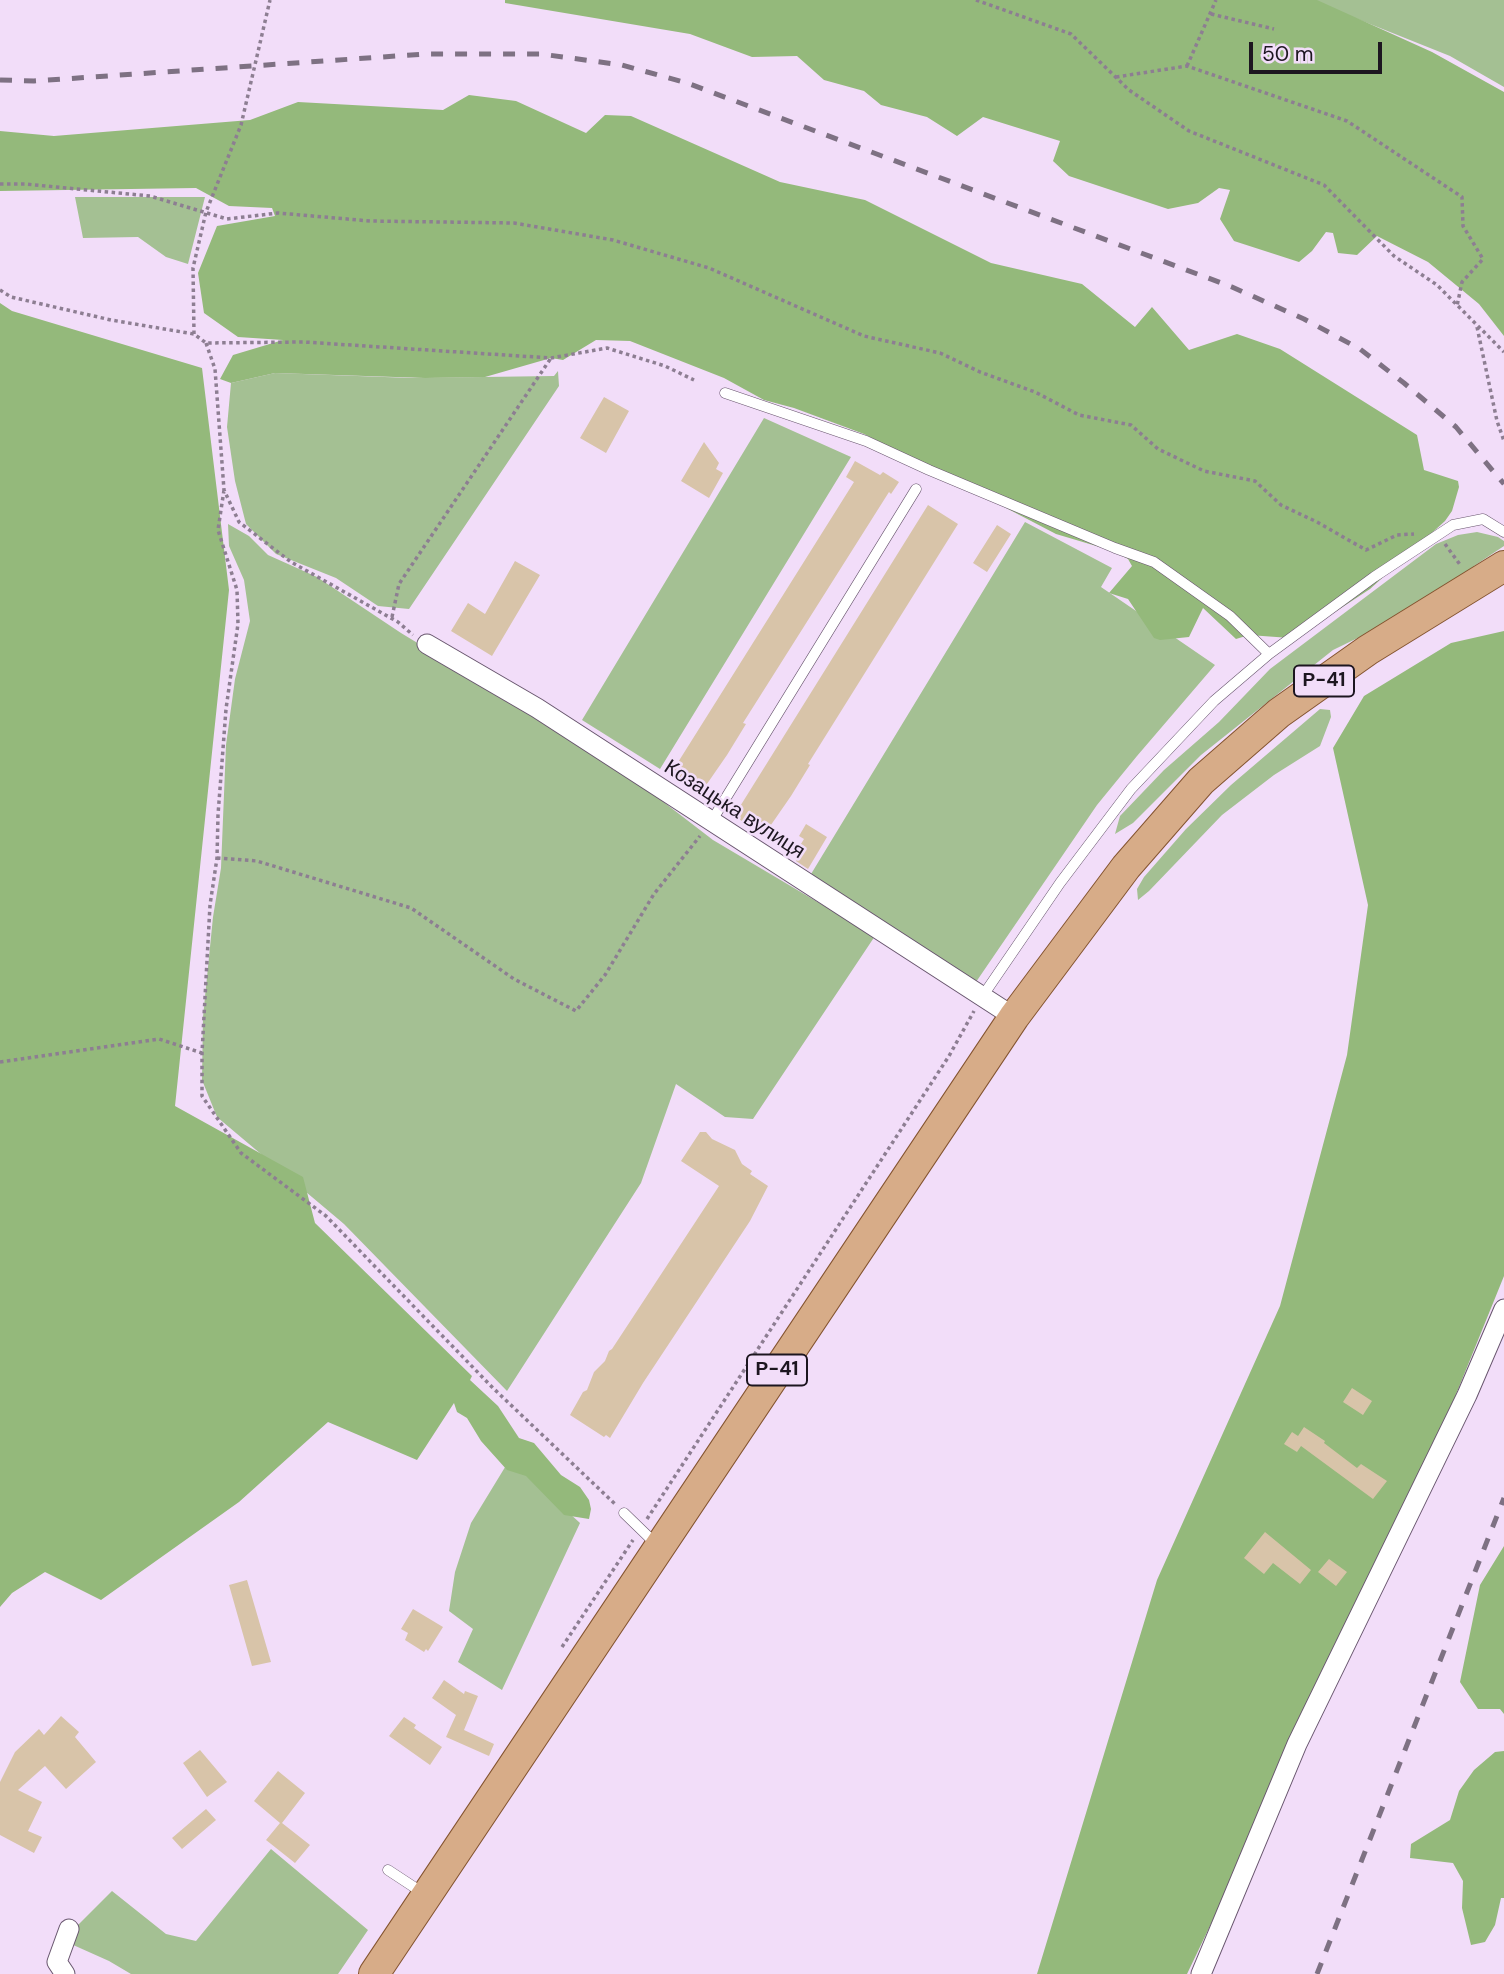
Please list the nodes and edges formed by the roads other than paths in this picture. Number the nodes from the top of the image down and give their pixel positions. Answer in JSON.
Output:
{"nodes":[{"id":1,"x":725,"y":393,"type":"dead end"},
{"id":2,"x":916,"y":489,"type":"dead end"},
{"id":3,"x":1504,"y":532,"type":"edge"},
{"id":4,"x":1504,"y":566,"type":"edge"},
{"id":5,"x":427,"y":644,"type":"road end"},
{"id":6,"x":1269,"y":654,"type":"junction"},
{"id":7,"x":711,"y":822,"type":"junction"},
{"id":8,"x":982,"y":997,"type":"junction"},
{"id":9,"x":1014,"y":1017,"type":"junction"},
{"id":10,"x":1504,"y":1309,"type":"edge"},
{"id":11,"x":624,"y":1513,"type":"road end"},
{"id":12,"x":650,"y":1538,"type":"junction"},
{"id":13,"x":388,"y":1870,"type":"dead end"},
{"id":14,"x":426,"y":1896,"type":"junction"},
{"id":15,"x":69,"y":1929,"type":"dead end"},
{"id":16,"x":65,"y":1974,"type":"edge"},
{"id":17,"x":374,"y":1974,"type":"edge"},
{"id":18,"x":1201,"y":1974,"type":"edge"}],
"edges":[{"from":1,"to":6,"type":"lane"},
{"from":2,"to":7,"type":"lane"},
{"from":3,"to":6,"type":"lane"},
{"from":4,"to":9,"type":"main road","number":"Р-41"},
{"from":5,"to":7,"type":"street","name":"Козацька вулиця"},
{"from":6,"to":8,"type":"lane"},
{"from":7,"to":8,"type":"street","name":"Козацька вулиця"},
{"from":8,"to":9,"type":"street","name":"Козацька вулиця"},
{"from":9,"to":12,"type":"main road","number":"Р-41"},
{"from":10,"to":18,"type":"street"},
{"from":11,"to":12,"type":"lane"},
{"from":12,"to":14,"type":"main road","number":"Р-41"},
{"from":13,"to":14,"type":"lane"},
{"from":14,"to":17,"type":"main road","number":"Р-41"},
{"from":15,"to":16,"type":"street"}]}
